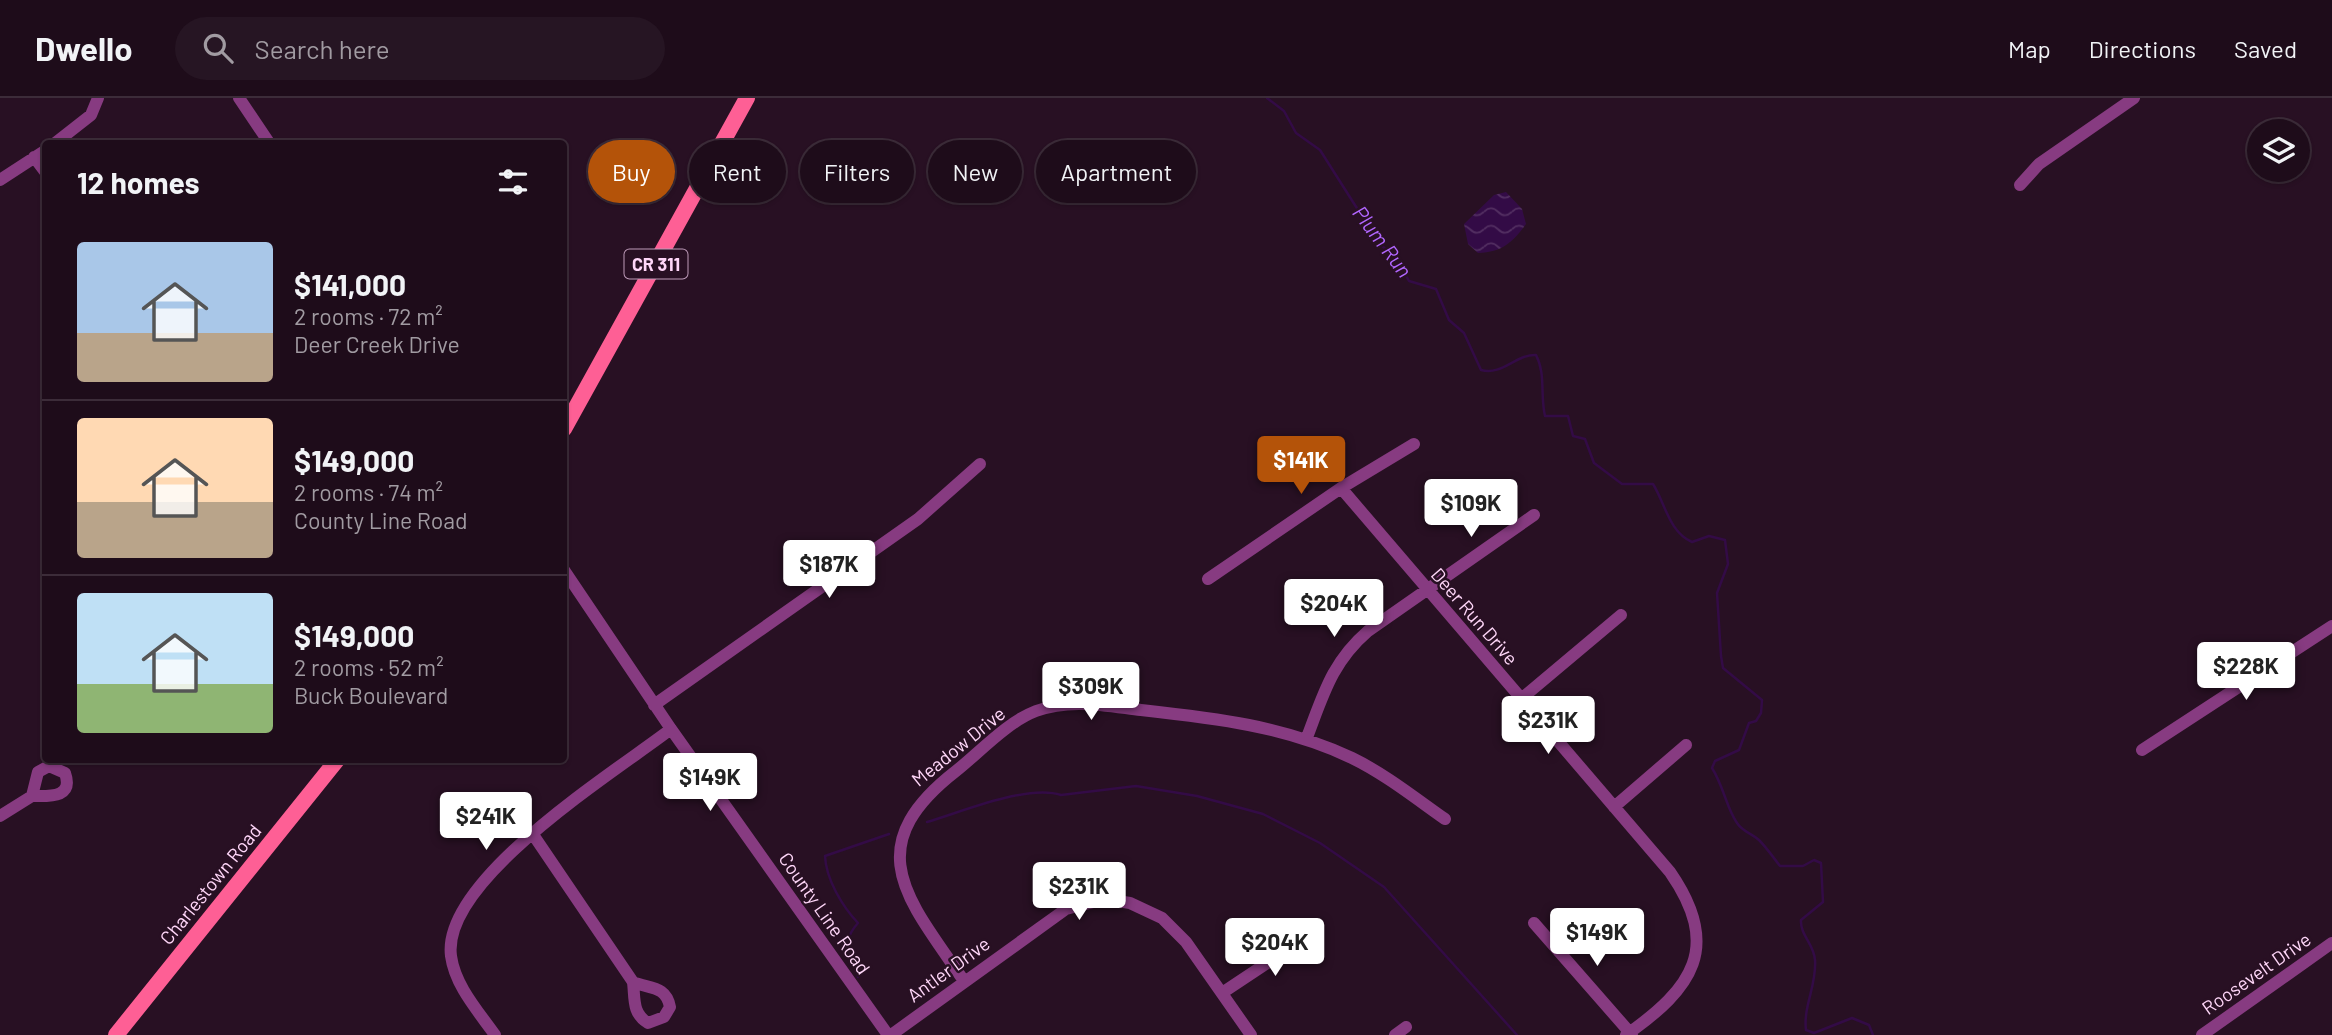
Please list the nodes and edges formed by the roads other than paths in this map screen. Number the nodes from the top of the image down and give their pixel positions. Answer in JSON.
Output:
{"nodes":[{"id":1,"x":98,"y":98,"type":"edge"},
{"id":2,"x":239,"y":98,"type":"edge"},
{"id":3,"x":747,"y":98,"type":"edge"},
{"id":4,"x":2134,"y":98,"type":"edge"},
{"id":5,"x":59,"y":140,"type":"edge"},
{"id":6,"x":267,"y":140,"type":"edge"},
{"id":7,"x":40,"y":153,"type":"edge"},
{"id":8,"x":0,"y":180,"type":"edge"},
{"id":9,"x":2020,"y":185,"type":"dead end"},
{"id":10,"x":567,"y":424,"type":"edge"},
{"id":11,"x":1414,"y":444,"type":"dead end"},
{"id":12,"x":980,"y":464,"type":"dead end"},
{"id":13,"x":1341,"y":488,"type":"junction"},
{"id":14,"x":1534,"y":515,"type":"dead end"},
{"id":15,"x":567,"y":574,"type":"edge"},
{"id":16,"x":1208,"y":579,"type":"dead end"},
{"id":17,"x":1427,"y":591,"type":"junction"},
{"id":18,"x":1622,"y":615,"type":"dead end"},
{"id":19,"x":2332,"y":626,"type":"edge"},
{"id":20,"x":1521,"y":699,"type":"junction"},
{"id":21,"x":654,"y":705,"type":"junction"},
{"id":22,"x":671,"y":729,"type":"junction"},
{"id":23,"x":1306,"y":740,"type":"junction"},
{"id":24,"x":1686,"y":745,"type":"dead end"},
{"id":25,"x":2142,"y":750,"type":"dead end"},
{"id":26,"x":335,"y":763,"type":"edge"},
{"id":27,"x":32,"y":796,"type":"dead end"},
{"id":28,"x":1614,"y":807,"type":"junction"},
{"id":29,"x":0,"y":816,"type":"edge"},
{"id":30,"x":1445,"y":819,"type":"dead end"},
{"id":31,"x":532,"y":833,"type":"junction"},
{"id":32,"x":1534,"y":923,"type":"dead end"},
{"id":33,"x":1309,"y":935,"type":"dead end"},
{"id":34,"x":2332,"y":943,"type":"edge"},
{"id":35,"x":964,"y":981,"type":"junction"},
{"id":36,"x":633,"y":982,"type":"dead end"},
{"id":37,"x":1222,"y":993,"type":"junction"},
{"id":38,"x":1406,"y":1027,"type":"dead end"},
{"id":39,"x":1629,"y":1034,"type":"edge"},
{"id":40,"x":117,"y":1035,"type":"edge"},
{"id":41,"x":495,"y":1035,"type":"edge"},
{"id":42,"x":890,"y":1035,"type":"edge"},
{"id":43,"x":1251,"y":1035,"type":"edge"},
{"id":44,"x":1395,"y":1035,"type":"edge"},
{"id":45,"x":2202,"y":1035,"type":"edge"}],
"edges":[{"from":1,"to":5,"type":"street"},
{"from":2,"to":6,"type":"street"},
{"from":3,"to":10,"type":"main road","number":"CR 311"},
{"from":4,"to":9,"type":"street"},
{"from":7,"to":8,"type":"street"},
{"from":11,"to":13,"type":"street"},
{"from":12,"to":21,"type":"street"},
{"from":13,"to":16,"type":"street"},
{"from":13,"to":17,"type":"street","name":"Deer Run Drive"},
{"from":14,"to":17,"type":"street"},
{"from":15,"to":21,"type":"street","name":"County Line Road"},
{"from":17,"to":20,"type":"street","name":"Deer Run Drive"},
{"from":17,"to":23,"type":"street"},
{"from":18,"to":20,"type":"street"},
{"from":19,"to":25,"type":"street"},
{"from":20,"to":28,"type":"street","name":"Deer Run Drive"},
{"from":21,"to":22,"type":"street","name":"County Line Road"},
{"from":22,"to":31,"type":"street"},
{"from":22,"to":42,"type":"street","name":"County Line Road"},
{"from":23,"to":30,"type":"street","name":"Meadow Drive"},
{"from":23,"to":35,"type":"street","name":"Meadow Drive"},
{"from":24,"to":28,"type":"street"},
{"from":26,"to":40,"type":"main road","name":"Charlestown Road"},
{"from":27,"to":29,"type":"street"},
{"from":28,"to":39,"type":"street","name":"Deer Run Drive"},
{"from":31,"to":36,"type":"street"},
{"from":31,"to":41,"type":"street"},
{"from":32,"to":39,"type":"street"},
{"from":33,"to":37,"type":"street"},
{"from":34,"to":45,"type":"street","name":"Roosevelt Drive"},
{"from":35,"to":37,"type":"street","name":"Antler Drive"},
{"from":35,"to":42,"type":"street","name":"Antler Drive"},
{"from":37,"to":43,"type":"street","name":"Antler Drive"},
{"from":38,"to":44,"type":"street"}]}
